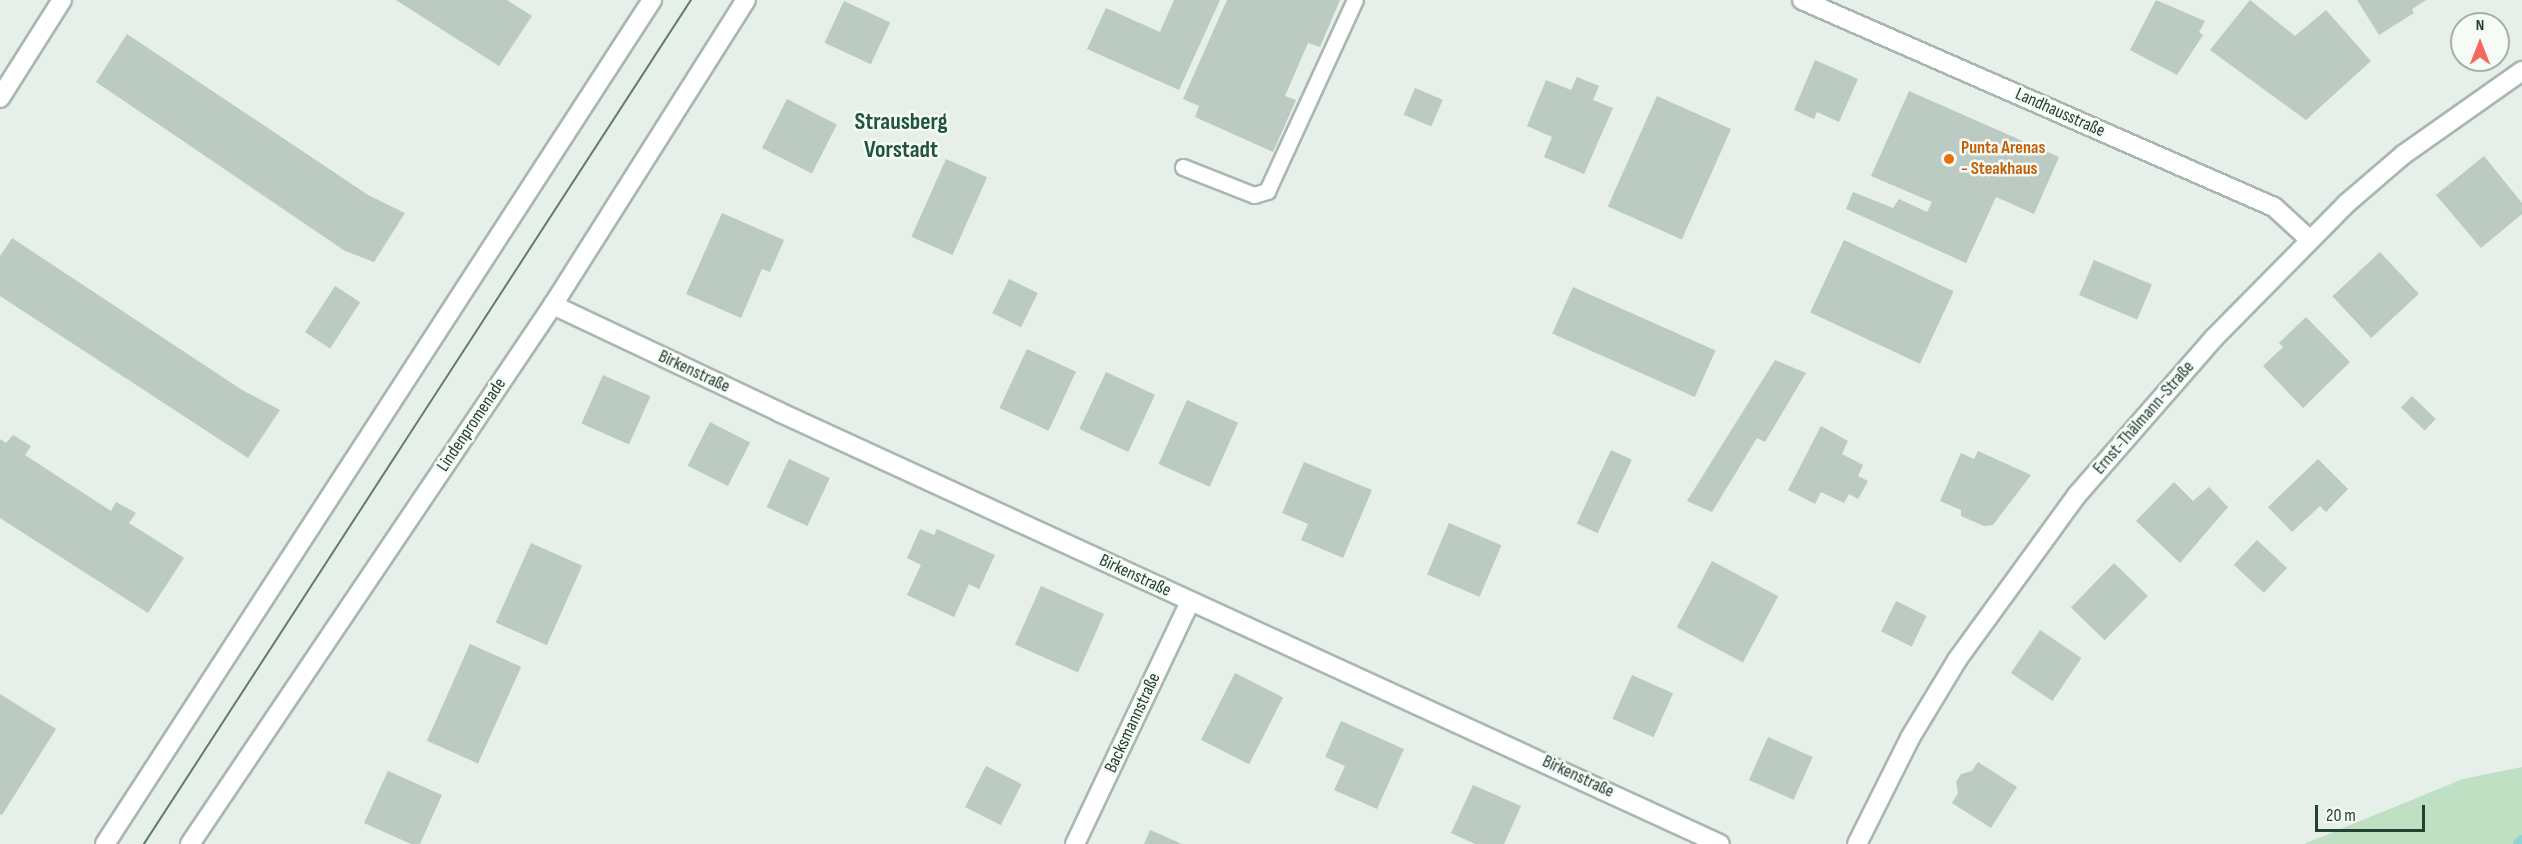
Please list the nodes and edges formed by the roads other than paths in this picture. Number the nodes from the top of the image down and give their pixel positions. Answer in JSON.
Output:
{"nodes":[{"id":1,"x":62,"y":0,"type":"edge"},
{"id":2,"x":652,"y":0,"type":"edge"},
{"id":3,"x":746,"y":0,"type":"edge"},
{"id":4,"x":1355,"y":0,"type":"edge"},
{"id":5,"x":1802,"y":0,"type":"edge"},
{"id":6,"x":1833,"y":6,"type":"edge"},
{"id":7,"x":2522,"y":71,"type":"edge"},
{"id":8,"x":0,"y":98,"type":"edge"},
{"id":9,"x":1183,"y":167,"type":"dead end"},
{"id":10,"x":2310,"y":240,"type":"junction"},
{"id":11,"x":553,"y":305,"type":"junction"},
{"id":12,"x":1190,"y":602,"type":"junction"},
{"id":13,"x":105,"y":844,"type":"edge"},
{"id":14,"x":190,"y":844,"type":"edge"},
{"id":15,"x":1075,"y":844,"type":"edge"},
{"id":16,"x":1720,"y":844,"type":"edge"},
{"id":17,"x":1857,"y":844,"type":"edge"}],
"edges":[{"from":1,"to":8,"type":"street"},
{"from":2,"to":13,"type":"street"},
{"from":3,"to":11,"type":"street","name":"Lindenpromenade"},
{"from":4,"to":9,"type":"lane"},
{"from":5,"to":6,"type":"street","name":"Landhausstraße"},
{"from":6,"to":10,"type":"street","name":"Landhausstraße"},
{"from":7,"to":10,"type":"street","name":"Ernst-Thälmann-Straße"},
{"from":10,"to":17,"type":"street","name":"Ernst-Thälmann-Straße"},
{"from":11,"to":12,"type":"street","name":"Birkenstraße"},
{"from":11,"to":14,"type":"street","name":"Lindenpromenade"},
{"from":12,"to":15,"type":"street","name":"Backsmannstraße"},
{"from":12,"to":16,"type":"street","name":"Birkenstraße"}]}
